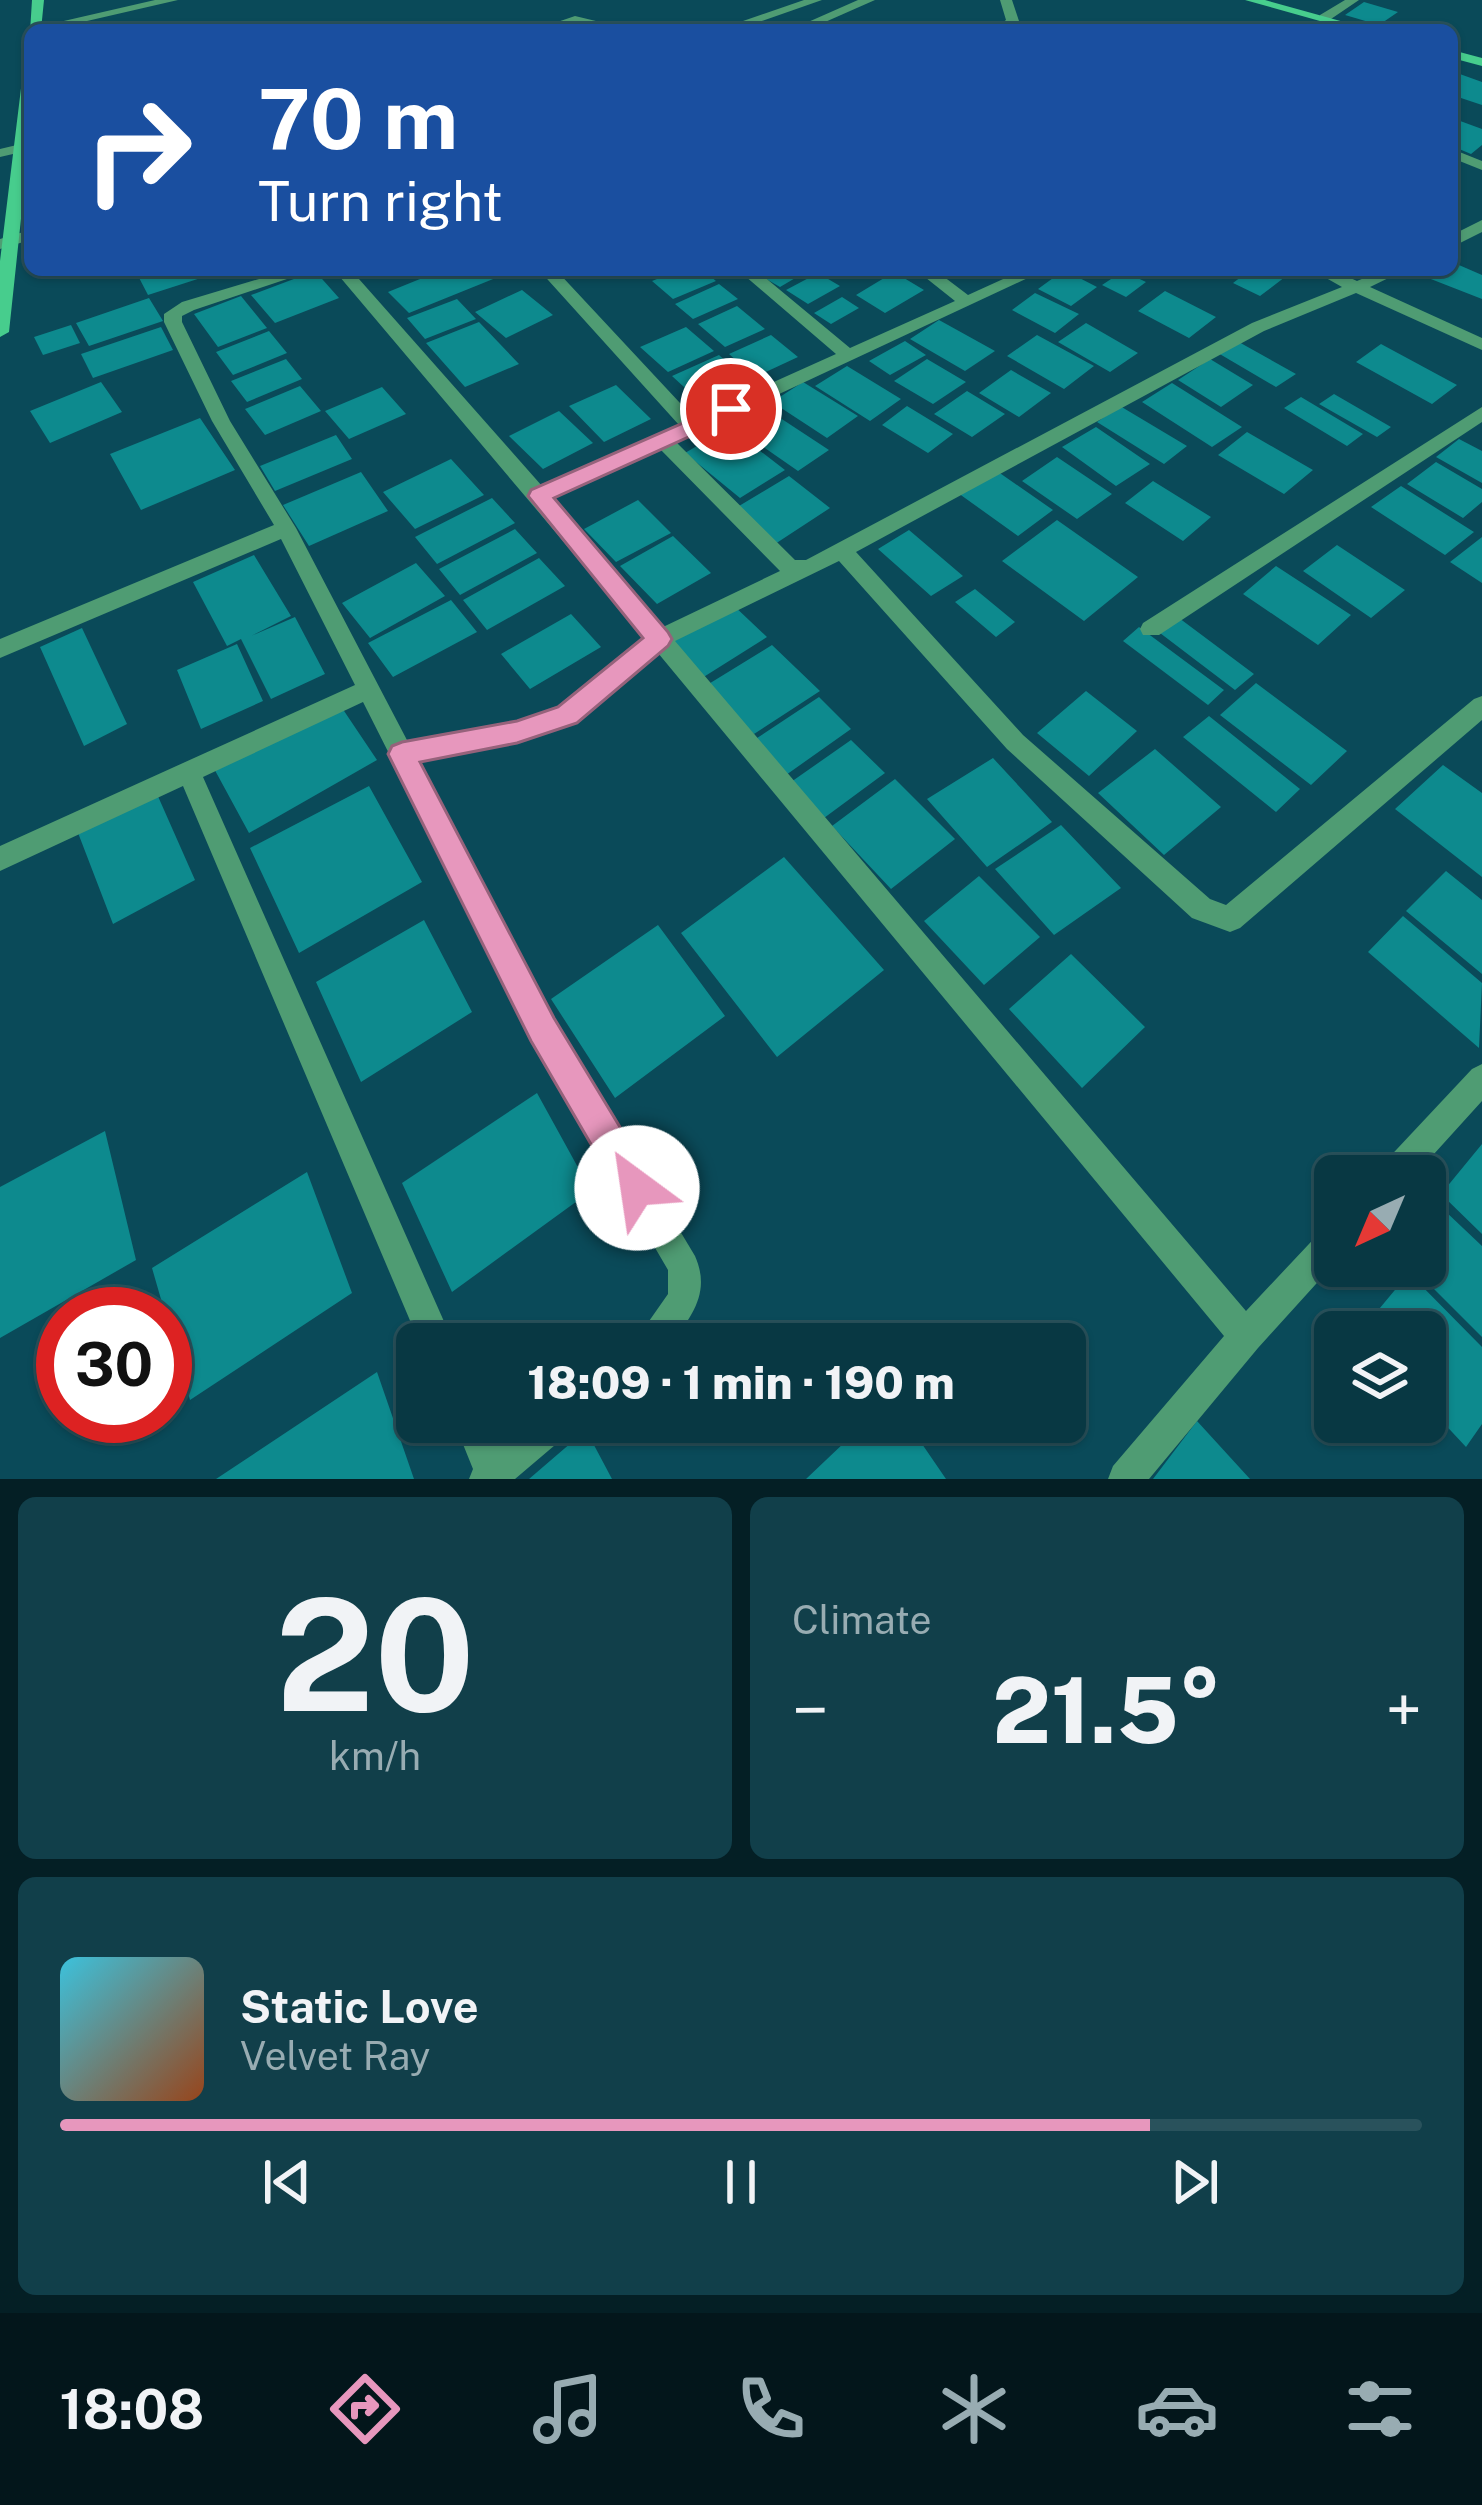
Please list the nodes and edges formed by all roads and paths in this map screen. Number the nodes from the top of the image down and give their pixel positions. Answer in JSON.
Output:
{"nodes":[{"id":1,"x":172,"y":0,"type":"edge"},
{"id":2,"x":816,"y":0,"type":"edge"},
{"id":3,"x":869,"y":0,"type":"edge"},
{"id":4,"x":1006,"y":0,"type":"edge"},
{"id":5,"x":1251,"y":0,"type":"edge"},
{"id":6,"x":1353,"y":0,"type":"edge"},
{"id":7,"x":1324,"y":18,"type":"junction"},
{"id":8,"x":1013,"y":21,"type":"junction"},
{"id":9,"x":59,"y":24,"type":"edge"},
{"id":10,"x":561,"y":24,"type":"edge"},
{"id":11,"x":592,"y":24,"type":"edge"},
{"id":12,"x":742,"y":24,"type":"edge"},
{"id":13,"x":811,"y":24,"type":"edge"},
{"id":14,"x":1008,"y":24,"type":"edge"},
{"id":15,"x":1019,"y":24,"type":"edge"},
{"id":16,"x":1346,"y":24,"type":"edge"},
{"id":17,"x":24,"y":123,"type":"edge"},
{"id":18,"x":21,"y":148,"type":"junction"},
{"id":19,"x":0,"y":153,"type":"edge"},
{"id":20,"x":24,"y":178,"type":"edge"},
{"id":21,"x":5,"y":243,"type":"edge"},
{"id":22,"x":287,"y":276,"type":"edge"},
{"id":23,"x":347,"y":276,"type":"edge"},
{"id":24,"x":553,"y":276,"type":"edge"},
{"id":25,"x":753,"y":276,"type":"edge"},
{"id":26,"x":931,"y":276,"type":"edge"},
{"id":27,"x":1024,"y":276,"type":"edge"},
{"id":28,"x":1333,"y":276,"type":"edge"},
{"id":29,"x":1385,"y":276,"type":"edge"},
{"id":30,"x":1360,"y":288,"type":"junction"},
{"id":31,"x":967,"y":302,"type":"junction"},
{"id":32,"x":0,"y":332,"type":"edge"},
{"id":33,"x":1482,"y":345,"type":"edge"},
{"id":34,"x":849,"y":356,"type":"junction"},
{"id":35,"x":1482,"y":413,"type":"edge"},
{"id":36,"x":692,"y":427,"type":"junction"},
{"id":37,"x":663,"y":440,"type":"junction"},
{"id":38,"x":539,"y":496,"type":"junction"},
{"id":39,"x":286,"y":528,"type":"junction"},
{"id":40,"x":840,"y":548,"type":"junction"},
{"id":41,"x":800,"y":570,"type":"junction"},
{"id":42,"x":1151,"y":629,"type":"dead end"},
{"id":43,"x":659,"y":639,"type":"junction"},
{"id":44,"x":0,"y":649,"type":"edge"},
{"id":45,"x":369,"y":689,"type":"junction"},
{"id":46,"x":1482,"y":706,"type":"edge"},
{"id":47,"x":402,"y":754,"type":"junction"},
{"id":48,"x":189,"y":772,"type":"junction"},
{"id":49,"x":0,"y":859,"type":"edge"},
{"id":50,"x":1482,"y":1079,"type":"edge"},
{"id":51,"x":1412,"y":1155,"type":"edge"},
{"id":52,"x":1314,"y":1262,"type":"edge"},
{"id":53,"x":428,"y":1323,"type":"edge"},
{"id":54,"x":666,"y":1323,"type":"edge"},
{"id":55,"x":1246,"y":1336,"type":"junction"},
{"id":56,"x":478,"y":1443,"type":"edge"},
{"id":57,"x":530,"y":1443,"type":"edge"},
{"id":58,"x":490,"y":1476,"type":"edge"},
{"id":59,"x":1126,"y":1479,"type":"edge"}],
"edges":[{"from":1,"to":9,"type":"street"},
{"from":2,"to":12,"type":"street"},
{"from":3,"to":13,"type":"street"},
{"from":4,"to":8,"type":"street"},
{"from":5,"to":7,"type":"street"},
{"from":6,"to":7,"type":"street"},
{"from":7,"to":16,"type":"street"},
{"from":8,"to":14,"type":"street"},
{"from":8,"to":15,"type":"street"},
{"from":10,"to":11,"type":"street"},
{"from":17,"to":18,"type":"street"},
{"from":18,"to":19,"type":"street"},
{"from":18,"to":20,"type":"street"},
{"from":20,"to":21,"type":"street"},
{"from":21,"to":32,"type":"street"},
{"from":22,"to":39,"type":"street"},
{"from":23,"to":38,"type":"street"},
{"from":24,"to":36,"type":"street"},
{"from":25,"to":34,"type":"street"},
{"from":26,"to":31,"type":"street"},
{"from":27,"to":31,"type":"street"},
{"from":28,"to":30,"type":"street"},
{"from":29,"to":30,"type":"street"},
{"from":30,"to":33,"type":"street"},
{"from":30,"to":40,"type":"street"},
{"from":31,"to":34,"type":"street"},
{"from":34,"to":36,"type":"street"},
{"from":35,"to":42,"type":"street"},
{"from":36,"to":37,"type":"street"},
{"from":37,"to":38,"type":"street"},
{"from":37,"to":41,"type":"street"},
{"from":38,"to":43,"type":"street"},
{"from":39,"to":44,"type":"street"},
{"from":39,"to":45,"type":"street"},
{"from":40,"to":41,"type":"street"},
{"from":40,"to":46,"type":"street"},
{"from":41,"to":43,"type":"street"},
{"from":43,"to":47,"type":"street"},
{"from":43,"to":55,"type":"street"},
{"from":45,"to":47,"type":"street"},
{"from":45,"to":48,"type":"street"},
{"from":47,"to":54,"type":"street"},
{"from":48,"to":49,"type":"street"},
{"from":48,"to":53,"type":"street"},
{"from":50,"to":51,"type":"street"},
{"from":52,"to":55,"type":"street"},
{"from":55,"to":59,"type":"street"},
{"from":56,"to":58,"type":"street"},
{"from":57,"to":58,"type":"street"}]}
